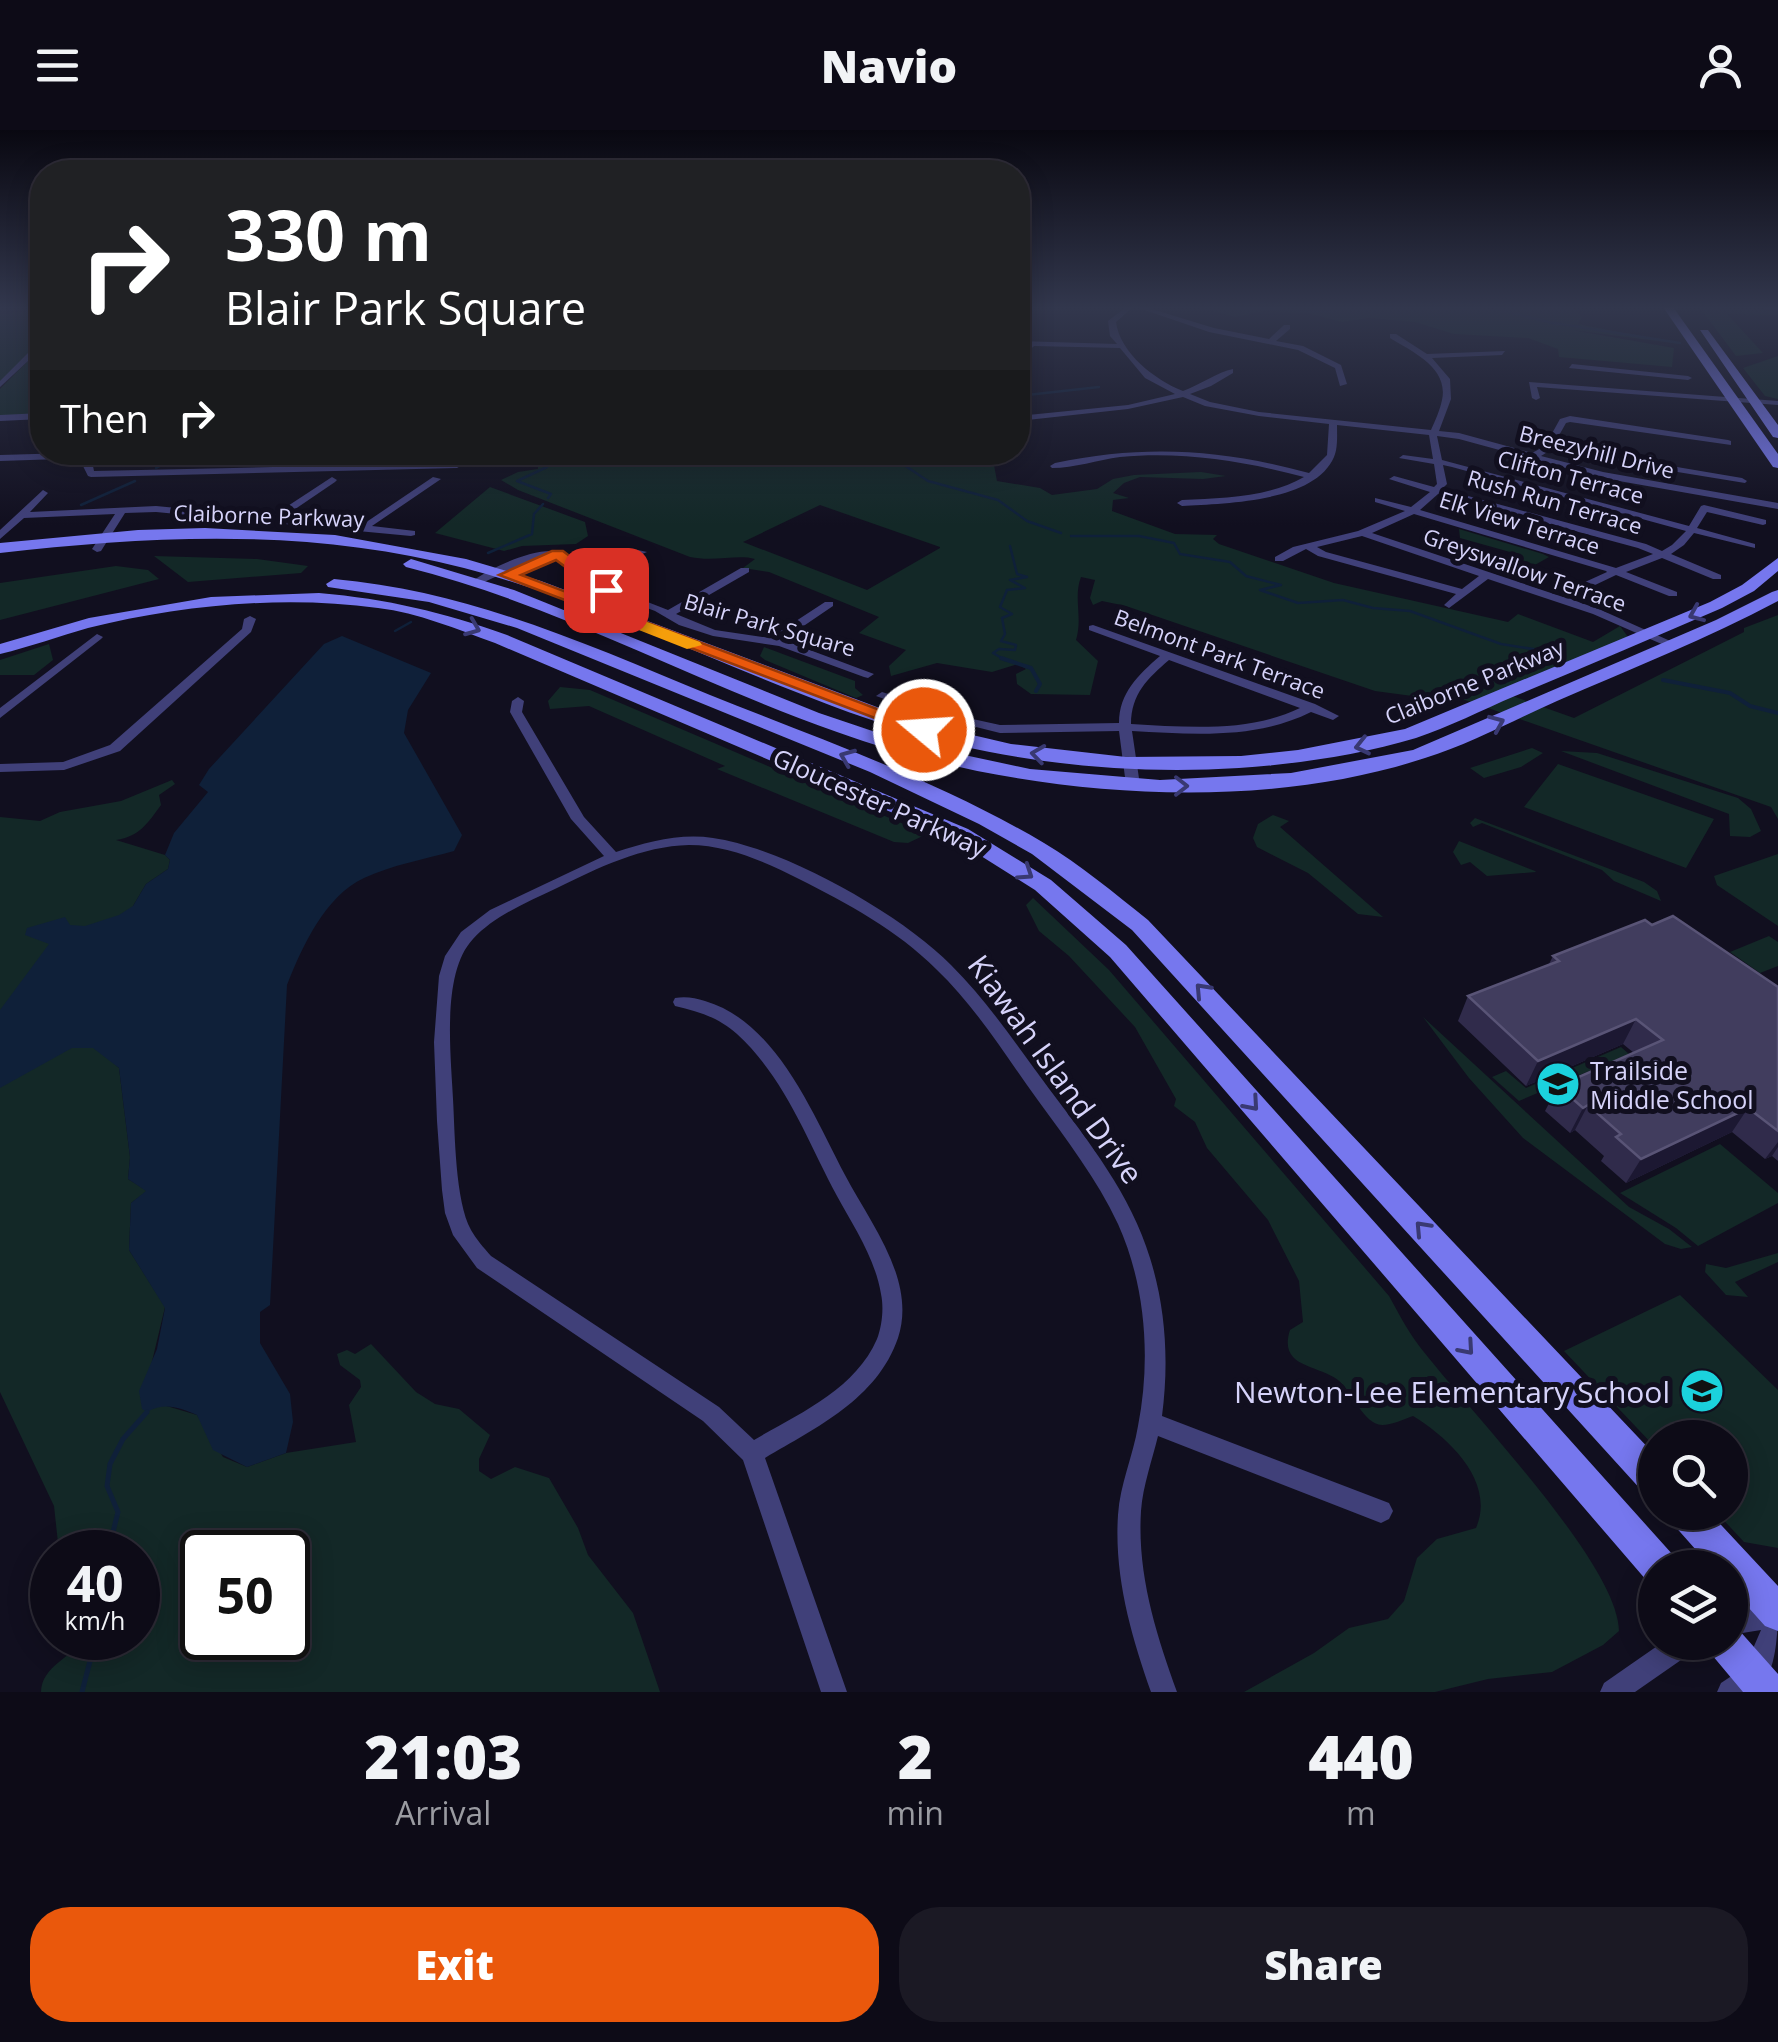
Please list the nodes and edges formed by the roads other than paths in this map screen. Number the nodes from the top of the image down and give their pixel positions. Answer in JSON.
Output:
{"nodes":[{"id":1,"x":1155,"y":380,"type":"edge"},
{"id":2,"x":1216,"y":380,"type":"edge"},
{"id":3,"x":1343,"y":380,"type":"edge"},
{"id":4,"x":1445,"y":380,"type":"edge"},
{"id":5,"x":1608,"y":380,"type":"edge"},
{"id":6,"x":1718,"y":380,"type":"edge"},
{"id":7,"x":1739,"y":380,"type":"edge"},
{"id":8,"x":1344,"y":384,"type":"dead end"},
{"id":9,"x":1586,"y":387,"type":"junction"},
{"id":10,"x":1611,"y":389,"type":"junction"},
{"id":11,"x":1641,"y":392,"type":"junction"},
{"id":12,"x":1179,"y":394,"type":"junction"},
{"id":13,"x":1698,"y":397,"type":"junction"},
{"id":14,"x":1536,"y":398,"type":"dead end"},
{"id":15,"x":1732,"y":400,"type":"junction"},
{"id":16,"x":1754,"y":401,"type":"junction"},
{"id":17,"x":1778,"y":403,"type":"edge"},
{"id":18,"x":1590,"y":404,"type":"dead end"},
{"id":19,"x":1647,"y":409,"type":"dead end"},
{"id":20,"x":1706,"y":415,"type":"dead end"},
{"id":21,"x":30,"y":417,"type":"edge"},
{"id":22,"x":0,"y":418,"type":"edge"},
{"id":23,"x":1030,"y":418,"type":"edge"},
{"id":24,"x":1333,"y":422,"type":"junction"},
{"id":25,"x":1778,"y":434,"type":"edge"},
{"id":26,"x":1434,"y":436,"type":"junction"},
{"id":27,"x":1400,"y":437,"type":"dead end"},
{"id":28,"x":1728,"y":443,"type":"dead end"},
{"id":29,"x":1548,"y":448,"type":"junction"},
{"id":30,"x":1534,"y":456,"type":"junction"},
{"id":31,"x":30,"y":457,"type":"edge"},
{"id":32,"x":0,"y":458,"type":"edge"},
{"id":33,"x":1403,"y":458,"type":"dead end"},
{"id":34,"x":1438,"y":462,"type":"junction"},
{"id":35,"x":1778,"y":464,"type":"edge"},
{"id":36,"x":89,"y":465,"type":"edge"},
{"id":37,"x":281,"y":465,"type":"edge"},
{"id":38,"x":457,"y":465,"type":"dead end"},
{"id":39,"x":1056,"y":466,"type":"dead end"},
{"id":40,"x":277,"y":468,"type":"junction"},
{"id":41,"x":1505,"y":468,"type":"dead end"},
{"id":42,"x":1311,"y":476,"type":"junction"},
{"id":43,"x":1495,"y":476,"type":"junction"},
{"id":44,"x":436,"y":479,"type":"dead end"},
{"id":45,"x":1394,"y":479,"type":"dead end"},
{"id":46,"x":332,"y":480,"type":"dead end"},
{"id":47,"x":1742,"y":481,"type":"dead end"},
{"id":48,"x":1564,"y":484,"type":"dead end"},
{"id":49,"x":1438,"y":489,"type":"junction"},
{"id":50,"x":1554,"y":492,"type":"junction"},
{"id":51,"x":43,"y":493,"type":"dead end"},
{"id":52,"x":1378,"y":500,"type":"dead end"},
{"id":53,"x":1182,"y":503,"type":"dead end"},
{"id":54,"x":1778,"y":506,"type":"edge"},
{"id":55,"x":122,"y":510,"type":"junction"},
{"id":56,"x":1413,"y":510,"type":"junction"},
{"id":57,"x":22,"y":515,"type":"junction"},
{"id":58,"x":273,"y":520,"type":"junction"},
{"id":59,"x":1763,"y":522,"type":"dead end"},
{"id":60,"x":366,"y":526,"type":"junction"},
{"id":61,"x":1692,"y":530,"type":"junction"},
{"id":62,"x":1363,"y":532,"type":"junction"},
{"id":63,"x":411,"y":533,"type":"dead end"},
{"id":64,"x":0,"y":536,"type":"edge"},
{"id":65,"x":101,"y":543,"type":"junction"},
{"id":66,"x":1308,"y":546,"type":"junction"},
{"id":67,"x":1751,"y":546,"type":"dead end"},
{"id":68,"x":0,"y":548,"type":"edge"},
{"id":69,"x":642,"y":552,"type":"dead end"},
{"id":70,"x":1660,"y":553,"type":"junction"},
{"id":71,"x":1278,"y":559,"type":"dead end"},
{"id":72,"x":0,"y":561,"type":"edge"},
{"id":73,"x":1778,"y":563,"type":"edge"},
{"id":74,"x":745,"y":570,"type":"dead end"},
{"id":75,"x":1615,"y":571,"type":"junction"},
{"id":76,"x":585,"y":574,"type":"junction"},
{"id":77,"x":1486,"y":574,"type":"junction"},
{"id":78,"x":1717,"y":576,"type":"dead end"},
{"id":79,"x":492,"y":578,"type":"junction"},
{"id":80,"x":1464,"y":593,"type":"junction"},
{"id":81,"x":1673,"y":594,"type":"dead end"},
{"id":82,"x":1778,"y":595,"type":"edge"},
{"id":83,"x":1565,"y":601,"type":"junction"},
{"id":84,"x":830,"y":604,"type":"dead end"},
{"id":85,"x":1449,"y":606,"type":"dead end"},
{"id":86,"x":668,"y":614,"type":"junction"},
{"id":87,"x":250,"y":620,"type":"dead end"},
{"id":88,"x":1093,"y":628,"type":"dead end"},
{"id":89,"x":1648,"y":634,"type":"junction"},
{"id":90,"x":0,"y":636,"type":"edge"},
{"id":91,"x":97,"y":637,"type":"dead end"},
{"id":92,"x":772,"y":642,"type":"junction"},
{"id":93,"x":1673,"y":646,"type":"junction"},
{"id":94,"x":0,"y":649,"type":"edge"},
{"id":95,"x":1168,"y":655,"type":"junction"},
{"id":96,"x":868,"y":674,"type":"dead end"},
{"id":97,"x":882,"y":696,"type":"dead end"},
{"id":98,"x":518,"y":701,"type":"dead end"},
{"id":99,"x":1311,"y":708,"type":"junction"},
{"id":100,"x":0,"y":714,"type":"edge"},
{"id":101,"x":1333,"y":716,"type":"dead end"},
{"id":102,"x":1125,"y":726,"type":"junction"},
{"id":103,"x":1130,"y":764,"type":"junction"},
{"id":104,"x":0,"y":768,"type":"edge"},
{"id":105,"x":1132,"y":785,"type":"junction"},
{"id":106,"x":614,"y":858,"type":"junction"},
{"id":107,"x":681,"y":1002,"type":"dead end"},
{"id":108,"x":1150,"y":1422,"type":"junction"},
{"id":109,"x":752,"y":1453,"type":"junction"},
{"id":110,"x":1638,"y":1462,"type":"edge"},
{"id":111,"x":1382,"y":1511,"type":"dead end"},
{"id":112,"x":1702,"y":1530,"type":"edge"},
{"id":113,"x":1644,"y":1550,"type":"edge"},
{"id":114,"x":1778,"y":1615,"type":"edge"},
{"id":115,"x":1748,"y":1619,"type":"edge"},
{"id":116,"x":1660,"y":1660,"type":"edge"},
{"id":117,"x":1735,"y":1660,"type":"edge"},
{"id":118,"x":1751,"y":1687,"type":"edge"},
{"id":119,"x":834,"y":1692,"type":"edge"},
{"id":120,"x":1164,"y":1692,"type":"edge"},
{"id":121,"x":1613,"y":1692,"type":"edge"}],
"edges":[{"from":1,"to":12,"type":"street","name":"Breezyhill Drive"},
{"from":2,"to":12,"type":"street"},
{"from":3,"to":8,"type":"street"},
{"from":4,"to":26,"type":"street"},
{"from":5,"to":10,"type":"street"},
{"from":6,"to":15,"type":"main road"},
{"from":7,"to":16,"type":"main road"},
{"from":9,"to":10,"type":"street"},
{"from":9,"to":14,"type":"street"},
{"from":9,"to":18,"type":"street"},
{"from":10,"to":11,"type":"street"},
{"from":11,"to":13,"type":"street"},
{"from":11,"to":19,"type":"street"},
{"from":12,"to":23,"type":"street"},
{"from":12,"to":24,"type":"street","name":"Breezyhill Drive"},
{"from":13,"to":15,"type":"street"},
{"from":13,"to":20,"type":"street"},
{"from":15,"to":16,"type":"street"},
{"from":15,"to":35,"type":"main road"},
{"from":16,"to":17,"type":"street"},
{"from":16,"to":25,"type":"main road"},
{"from":21,"to":22,"type":"street"},
{"from":24,"to":26,"type":"street","name":"Breezyhill Drive"},
{"from":24,"to":42,"type":"street"},
{"from":26,"to":27,"type":"street"},
{"from":26,"to":30,"type":"street","name":"Breezyhill Drive"},
{"from":26,"to":34,"type":"street"},
{"from":28,"to":29,"type":"street"},
{"from":29,"to":30,"type":"street"},
{"from":29,"to":47,"type":"street"},
{"from":30,"to":54,"type":"street","name":"Breezyhill Drive"},
{"from":31,"to":32,"type":"street"},
{"from":33,"to":34,"type":"street","name":"Clifton Terrace"},
{"from":34,"to":43,"type":"street","name":"Clifton Terrace"},
{"from":34,"to":49,"type":"street"},
{"from":36,"to":40,"type":"street"},
{"from":37,"to":40,"type":"street"},
{"from":38,"to":40,"type":"street"},
{"from":39,"to":42,"type":"street"},
{"from":41,"to":43,"type":"street"},
{"from":42,"to":53,"type":"street"},
{"from":43,"to":50,"type":"street","name":"Clifton Terrace"},
{"from":44,"to":60,"type":"street"},
{"from":45,"to":49,"type":"street","name":"Rush Run Terrace"},
{"from":46,"to":58,"type":"street"},
{"from":48,"to":50,"type":"street"},
{"from":49,"to":56,"type":"street"},
{"from":49,"to":70,"type":"street","name":"Rush Run Terrace"},
{"from":50,"to":61,"type":"street","name":"Clifton Terrace"},
{"from":51,"to":57,"type":"street"},
{"from":52,"to":56,"type":"street","name":"Elk View Terrace"},
{"from":55,"to":57,"type":"street"},
{"from":55,"to":58,"type":"street"},
{"from":55,"to":65,"type":"street"},
{"from":56,"to":62,"type":"street"},
{"from":56,"to":75,"type":"street","name":"Elk View Terrace"},
{"from":57,"to":64,"type":"street"},
{"from":58,"to":60,"type":"street"},
{"from":59,"to":61,"type":"street"},
{"from":60,"to":63,"type":"street"},
{"from":61,"to":67,"type":"street","name":"Clifton Terrace"},
{"from":61,"to":70,"type":"street"},
{"from":62,"to":66,"type":"street"},
{"from":62,"to":77,"type":"street","name":"Greyswallow Terrace"},
{"from":65,"to":68,"type":"main road","name":"Claiborne Parkway"},
{"from":65,"to":72,"type":"main road","name":"Claiborne Parkway"},
{"from":65,"to":79,"type":"main road","name":"Claiborne Parkway"},
{"from":66,"to":71,"type":"street"},
{"from":66,"to":80,"type":"street"},
{"from":69,"to":76,"type":"street"},
{"from":70,"to":75,"type":"street"},
{"from":70,"to":78,"type":"street","name":"Rush Run Terrace"},
{"from":73,"to":89,"type":"main road","name":"Claiborne Parkway","one_way":true},
{"from":74,"to":86,"type":"street"},
{"from":75,"to":81,"type":"street","name":"Elk View Terrace"},
{"from":75,"to":83,"type":"street"},
{"from":76,"to":79,"type":"street","name":"Blair Park Square"},
{"from":76,"to":86,"type":"street","name":"Blair Park Square"},
{"from":77,"to":80,"type":"street"},
{"from":77,"to":83,"type":"street","name":"Greyswallow Terrace"},
{"from":103,"to":79,"type":"main road","name":"Claiborne Parkway","one_way":true},
{"from":79,"to":105,"type":"main road","name":"Claiborne Parkway"},
{"from":80,"to":85,"type":"street"},
{"from":82,"to":93,"type":"main road","name":"Claiborne Parkway"},
{"from":83,"to":89,"type":"street","name":"Greyswallow Terrace"},
{"from":84,"to":92,"type":"street"},
{"from":86,"to":92,"type":"street","name":"Blair Park Square"},
{"from":87,"to":104,"type":"street"},
{"from":88,"to":95,"type":"street","name":"Belmont Park Terrace"},
{"from":89,"to":93,"type":"street","name":"Greyswallow Terrace"},
{"from":89,"to":103,"type":"main road","name":"Claiborne Parkway","one_way":true},
{"from":110,"to":90,"type":"main road","name":"Gloucester Parkway","one_way":true},
{"from":91,"to":100,"type":"street"},
{"from":92,"to":96,"type":"street","name":"Blair Park Square"},
{"from":105,"to":93,"type":"main road","name":"Claiborne Parkway","one_way":true},
{"from":94,"to":113,"type":"main road","name":"Gloucester Parkway","one_way":true},
{"from":95,"to":99,"type":"street","name":"Belmont Park Terrace"},
{"from":95,"to":102,"type":"street"},
{"from":97,"to":102,"type":"street"},
{"from":98,"to":106,"type":"street"},
{"from":99,"to":101,"type":"street","name":"Belmont Park Terrace"},
{"from":99,"to":102,"type":"street"},
{"from":102,"to":103,"type":"street"},
{"from":103,"to":105,"type":"street"},
{"from":106,"to":108,"type":"street","name":"Kiawah Island Drive"},
{"from":106,"to":109,"type":"street","name":"Kiawah Island Drive"},
{"from":107,"to":109,"type":"street"},
{"from":108,"to":111,"type":"street"},
{"from":108,"to":120,"type":"street","name":"Kiawah Island Drive"},
{"from":109,"to":119,"type":"street","name":"Kiawah Island Drive"},
{"from":112,"to":114,"type":"main road"},
{"from":114,"to":115,"type":"street"},
{"from":114,"to":118,"type":"street"},
{"from":116,"to":121,"type":"street"},
{"from":117,"to":118,"type":"main road"}]}
